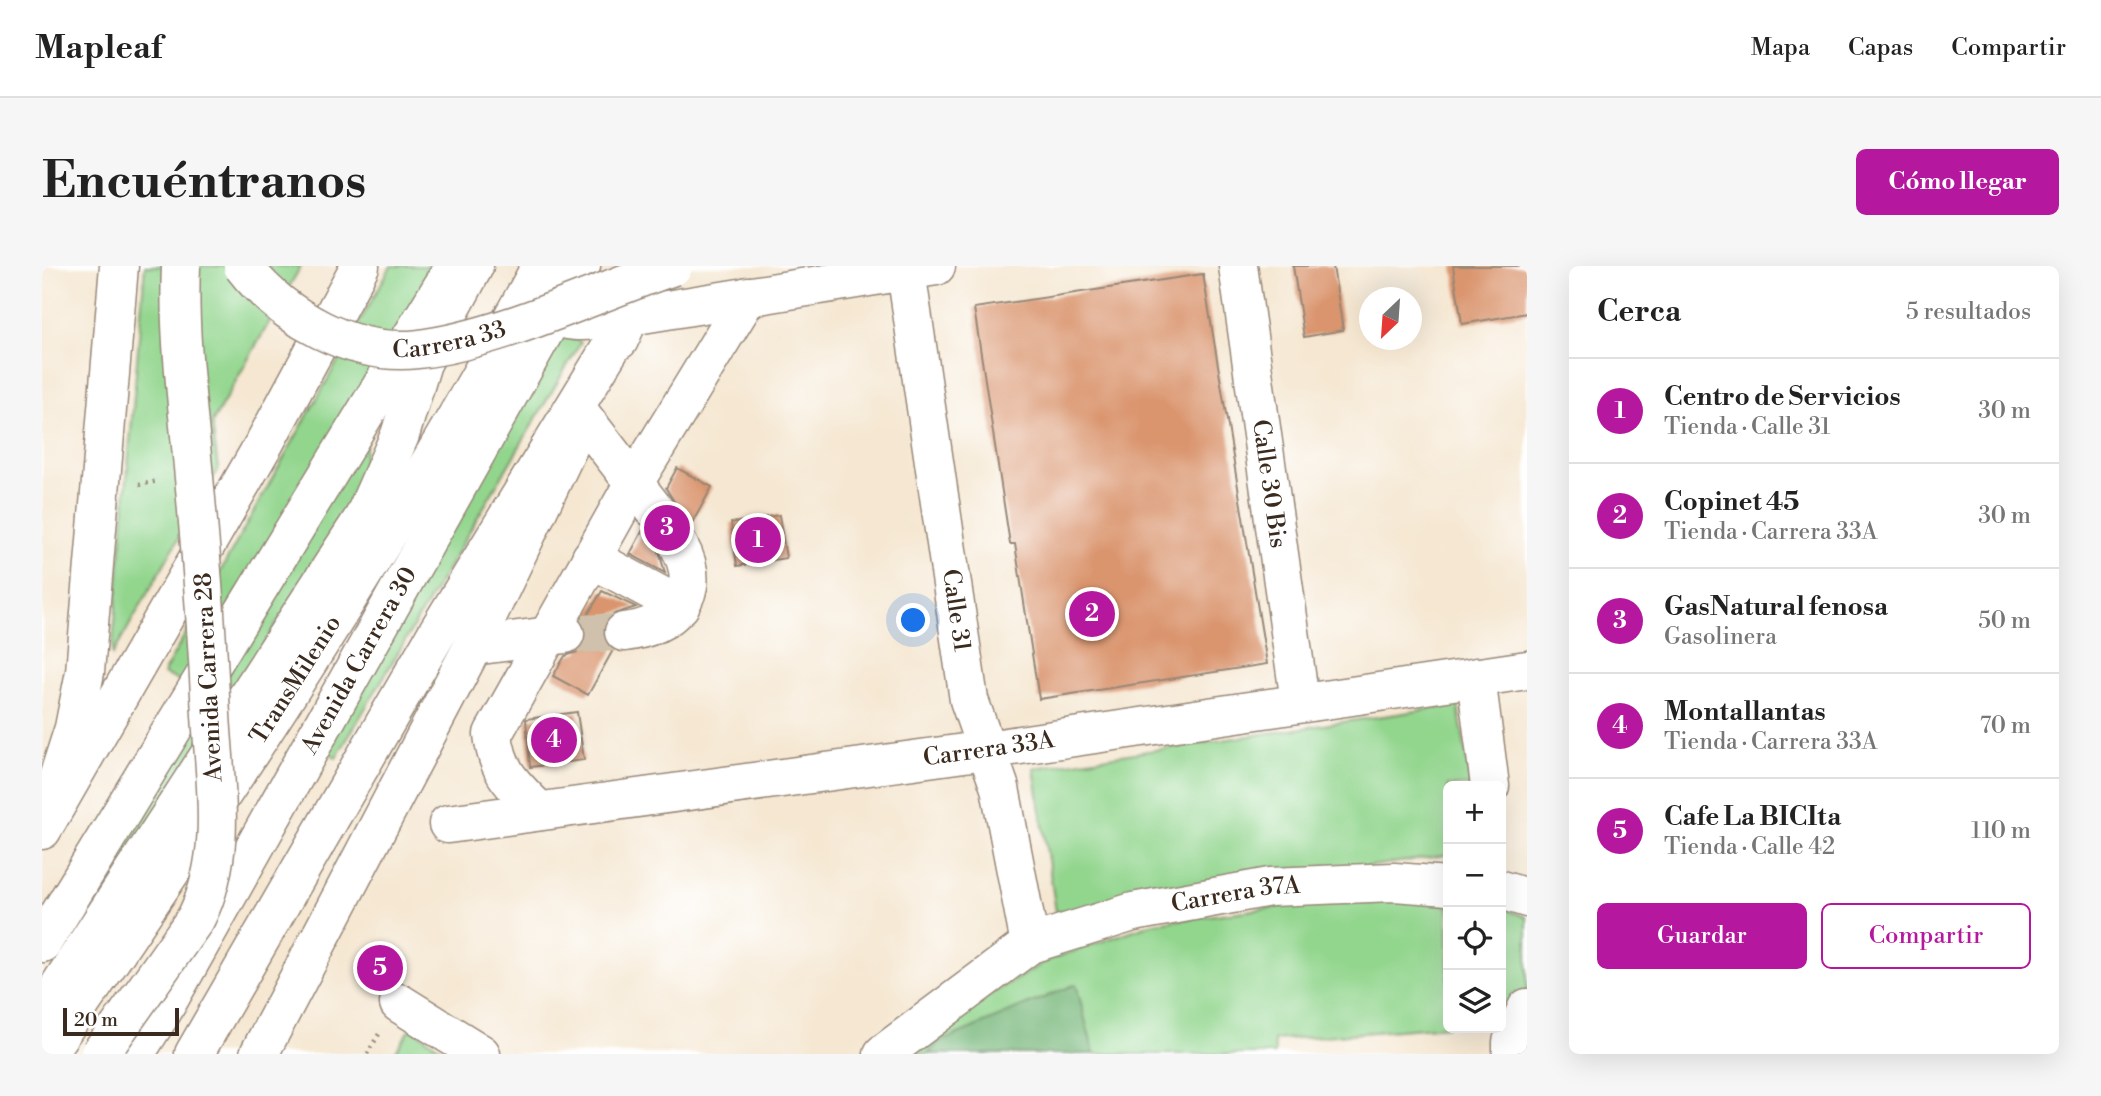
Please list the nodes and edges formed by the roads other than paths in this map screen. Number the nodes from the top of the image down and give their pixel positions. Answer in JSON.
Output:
{"nodes":[{"id":1,"x":119,"y":266,"type":"edge"},
{"id":2,"x":181,"y":266,"type":"edge"},
{"id":3,"x":243,"y":266,"type":"edge"},
{"id":4,"x":360,"y":266,"type":"edge"},
{"id":5,"x":455,"y":266,"type":"edge"},
{"id":6,"x":474,"y":266,"type":"edge"},
{"id":7,"x":581,"y":266,"type":"edge"},
{"id":8,"x":655,"y":266,"type":"edge"},
{"id":9,"x":673,"y":266,"type":"edge"},
{"id":10,"x":1238,"y":266,"type":"edge"},
{"id":11,"x":921,"y":268,"type":"edge"},
{"id":12,"x":534,"y":286,"type":"edge"},
{"id":13,"x":748,"y":296,"type":"junction"},
{"id":14,"x":630,"y":316,"type":"junction"},
{"id":15,"x":583,"y":417,"type":"junction"},
{"id":16,"x":644,"y":495,"type":"junction"},
{"id":17,"x":679,"y":546,"type":"dead end"},
{"id":18,"x":592,"y":558,"type":"junction"},
{"id":19,"x":680,"y":606,"type":"junction"},
{"id":20,"x":624,"y":632,"type":"tunnel mouth"},
{"id":21,"x":563,"y":635,"type":"junction"},
{"id":22,"x":473,"y":646,"type":"junction"},
{"id":23,"x":1527,"y":670,"type":"edge"},
{"id":24,"x":1476,"y":677,"type":"junction"},
{"id":25,"x":1300,"y":702,"type":"junction"},
{"id":26,"x":986,"y":750,"type":"junction"},
{"id":27,"x":1489,"y":781,"type":"edge"},
{"id":28,"x":539,"y":811,"type":"junction"},
{"id":29,"x":449,"y":824,"type":"dead end"},
{"id":30,"x":42,"y":830,"type":"edge"},
{"id":31,"x":1443,"y":886,"type":"edge"},
{"id":32,"x":42,"y":943,"type":"edge"},
{"id":33,"x":1030,"y":944,"type":"junction"},
{"id":34,"x":399,"y":1003,"type":"dead end"},
{"id":35,"x":1527,"y":1008,"type":"edge"},
{"id":36,"x":42,"y":1013,"type":"edge"},
{"id":37,"x":46,"y":1054,"type":"edge"},
{"id":38,"x":100,"y":1054,"type":"edge"},
{"id":39,"x":135,"y":1054,"type":"edge"},
{"id":40,"x":194,"y":1054,"type":"edge"},
{"id":41,"x":259,"y":1054,"type":"edge"},
{"id":42,"x":481,"y":1054,"type":"edge"},
{"id":43,"x":883,"y":1054,"type":"edge"},
{"id":44,"x":1511,"y":1054,"type":"edge"}],
"edges":[{"from":1,"to":30,"type":"main road"},
{"from":2,"to":38,"type":"main road","name":"Avenida Carrera 28","bridge":true},
{"from":3,"to":9,"type":"main road","name":"Carrera 33","bridge":true},
{"from":4,"to":30,"type":"main road"},
{"from":5,"to":32,"type":"main road"},
{"from":6,"to":36,"type":"main road","name":"TransMilenio"},
{"from":7,"to":12,"type":"main road","name":"Avenida Carrera 30"},
{"from":8,"to":14,"type":"main road"},
{"from":10,"to":25,"type":"main road","name":"Calle 30 Bis"},
{"from":11,"to":13,"type":"main road"},
{"from":11,"to":26,"type":"main road","name":"Calle 31"},
{"from":12,"to":14,"type":"main road"},
{"from":12,"to":37,"type":"main road","name":"TransMilenio"},
{"from":12,"to":39,"type":"main road","name":"Avenida Carrera 30"},
{"from":13,"to":14,"type":"main road"},
{"from":13,"to":16,"type":"main road"},
{"from":14,"to":15,"type":"main road"},
{"from":14,"to":40,"type":"main road"},
{"from":15,"to":16,"type":"main road"},
{"from":15,"to":22,"type":"main road"},
{"from":16,"to":18,"type":"main road"},
{"from":17,"to":19,"type":"main road"},
{"from":18,"to":19,"type":"main road"},
{"from":18,"to":21,"type":"main road"},
{"from":19,"to":20,"type":"main road"},
{"from":21,"to":22,"type":"main road"},
{"from":21,"to":28,"type":"main road"},
{"from":22,"to":41,"type":"main road"},
{"from":23,"to":24,"type":"main road","name":"Carrera 33A"},
{"from":24,"to":25,"type":"main road","name":"Carrera 33A"},
{"from":24,"to":27,"type":"main road"},
{"from":25,"to":26,"type":"main road","name":"Carrera 33A"},
{"from":26,"to":28,"type":"main road","name":"Carrera 33A"},
{"from":26,"to":33,"type":"main road","name":"Calle 31"},
{"from":28,"to":29,"type":"main road","name":"Carrera 33A"},
{"from":31,"to":33,"type":"main road","name":"Carrera 37A"},
{"from":33,"to":43,"type":"main road","name":"Carrera 37A"},
{"from":34,"to":42,"type":"main road"},
{"from":35,"to":44,"type":"main road"}]}
